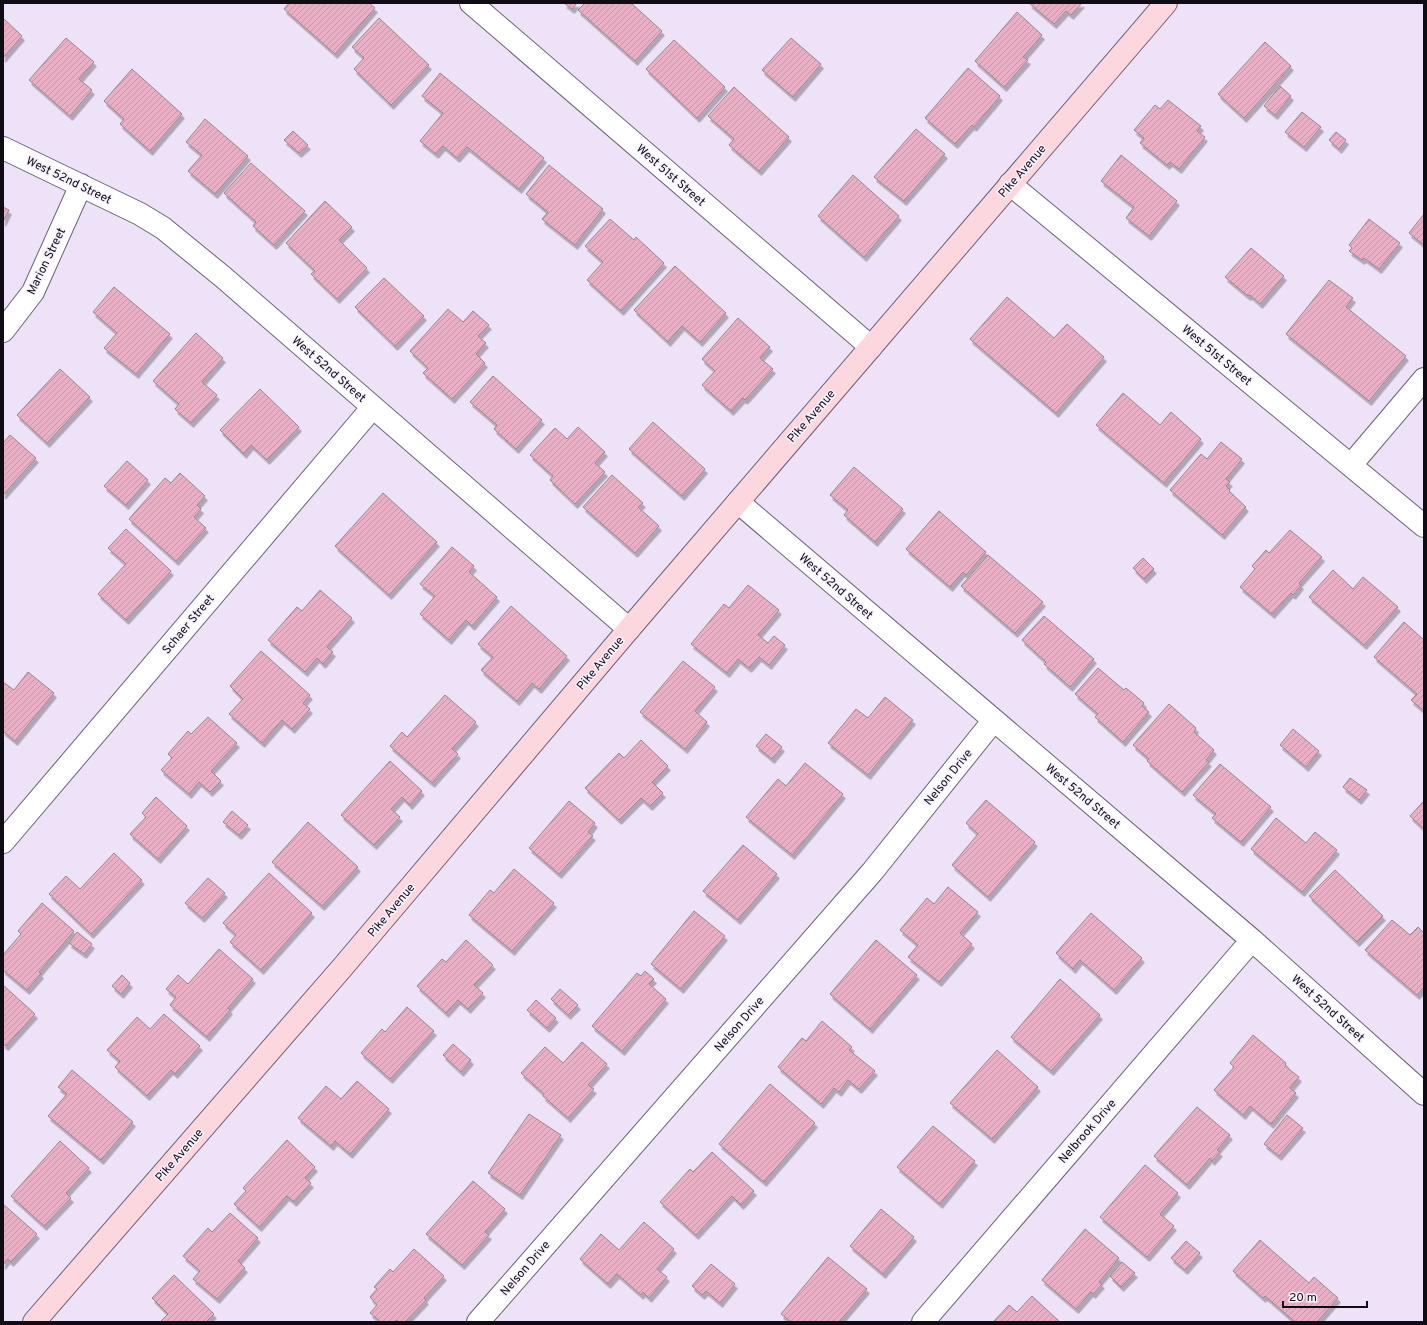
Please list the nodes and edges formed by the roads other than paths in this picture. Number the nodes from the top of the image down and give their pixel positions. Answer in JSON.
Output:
{"nodes":[{"id":1,"x":471,"y":3,"type":"edge"},
{"id":2,"x":1166,"y":3,"type":"edge"},
{"id":3,"x":3,"y":148,"type":"edge"},
{"id":4,"x":1010,"y":184,"type":"junction"},
{"id":5,"x":81,"y":185,"type":"junction"},
{"id":6,"x":3,"y":331,"type":"edge"},
{"id":7,"x":871,"y":347,"type":"junction"},
{"id":8,"x":1424,"y":379,"type":"edge"},
{"id":9,"x":373,"y":407,"type":"junction"},
{"id":10,"x":1351,"y":465,"type":"junction"},
{"id":11,"x":738,"y":502,"type":"junction"},
{"id":12,"x":1424,"y":526,"type":"edge"},
{"id":13,"x":629,"y":628,"type":"junction"},
{"id":14,"x":994,"y":720,"type":"junction"},
{"id":15,"x":3,"y":842,"type":"edge"},
{"id":16,"x":1252,"y":940,"type":"junction"},
{"id":17,"x":1424,"y":1094,"type":"edge"},
{"id":18,"x":34,"y":1322,"type":"edge"},
{"id":19,"x":478,"y":1322,"type":"edge"},
{"id":20,"x":923,"y":1322,"type":"edge"}],
"edges":[{"from":1,"to":7,"type":"street","name":"West 51st Street"},
{"from":2,"to":4,"type":"street","name":"Pike Avenue"},
{"from":3,"to":5,"type":"street","name":"West 52nd Street"},
{"from":4,"to":7,"type":"street","name":"Pike Avenue"},
{"from":4,"to":10,"type":"street","name":"West 51st Street"},
{"from":5,"to":6,"type":"street","name":"Marion Street"},
{"from":5,"to":9,"type":"street","name":"West 52nd Street"},
{"from":7,"to":11,"type":"street","name":"Pike Avenue"},
{"from":8,"to":10,"type":"street"},
{"from":9,"to":13,"type":"street","name":"West 52nd Street"},
{"from":9,"to":15,"type":"street","name":"Schaer Street"},
{"from":10,"to":12,"type":"street","name":"West 51st Street"},
{"from":11,"to":13,"type":"street","name":"Pike Avenue"},
{"from":11,"to":14,"type":"street","name":"West 52nd Street"},
{"from":13,"to":18,"type":"street","name":"Pike Avenue"},
{"from":14,"to":16,"type":"street","name":"West 52nd Street"},
{"from":14,"to":19,"type":"street","name":"Nelson Drive"},
{"from":16,"to":17,"type":"street","name":"West 52nd Street"},
{"from":16,"to":20,"type":"street","name":"Nelbrook Drive"}]}
